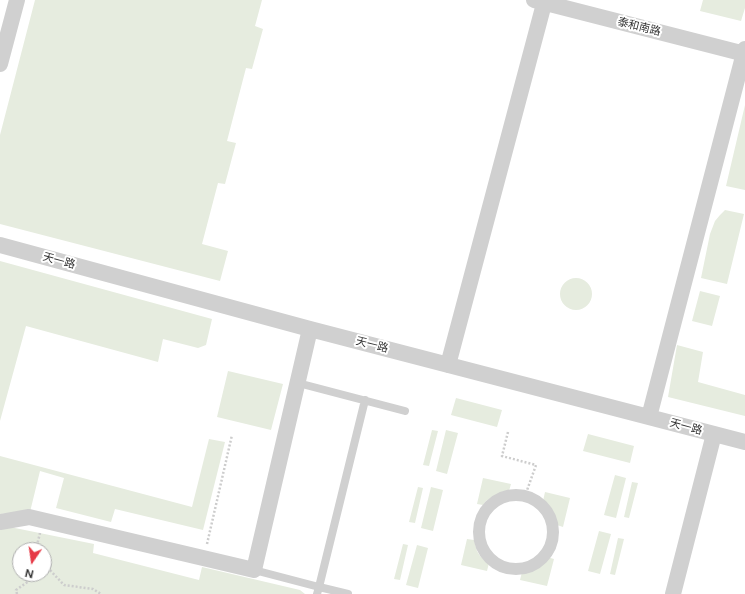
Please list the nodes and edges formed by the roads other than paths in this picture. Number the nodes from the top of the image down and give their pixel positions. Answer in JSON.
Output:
{"nodes":[{"id":1,"x":17,"y":0,"type":"edge"},
{"id":2,"x":541,"y":1,"type":"edge"},
{"id":3,"x":745,"y":52,"type":"edge"},
{"id":4,"x":0,"y":64,"type":"edge"},
{"id":5,"x":0,"y":244,"type":"edge"},
{"id":6,"x":310,"y":329,"type":"junction"},
{"id":7,"x":448,"y":365,"type":"junction"},
{"id":8,"x":298,"y":383,"type":"junction"},
{"id":9,"x":365,"y":400,"type":"junction"},
{"id":10,"x":405,"y":411,"type":"dead end"},
{"id":11,"x":650,"y":418,"type":"junction"},
{"id":12,"x":714,"y":434,"type":"junction"},
{"id":13,"x":745,"y":442,"type":"edge"},
{"id":14,"x":525,"y":496,"type":"joint"},
{"id":15,"x":0,"y":522,"type":"edge"},
{"id":16,"x":254,"y":570,"type":"junction"},
{"id":17,"x":318,"y":590,"type":"edge"},
{"id":18,"x":348,"y":594,"type":"edge"},
{"id":19,"x":673,"y":594,"type":"edge"}],
"edges":[{"from":1,"to":4,"type":"street"},
{"from":2,"to":3,"type":"street","name":"泰和南路"},
{"from":2,"to":7,"type":"street"},
{"from":3,"to":11,"type":"street"},
{"from":5,"to":6,"type":"street","name":"天一路"},
{"from":6,"to":7,"type":"street","name":"天一路"},
{"from":6,"to":8,"type":"street"},
{"from":7,"to":11,"type":"street","name":"天一路"},
{"from":8,"to":9,"type":"lane"},
{"from":8,"to":16,"type":"street"},
{"from":9,"to":10,"type":"lane"},
{"from":9,"to":17,"type":"lane"},
{"from":11,"to":12,"type":"street","name":"天一路"},
{"from":12,"to":13,"type":"street","name":"天一路"},
{"from":12,"to":19,"type":"street"},
{"from":14,"to":14,"type":"street"},
{"from":15,"to":16,"type":"street"},
{"from":16,"to":17,"type":"lane"},
{"from":17,"to":18,"type":"lane"}]}
